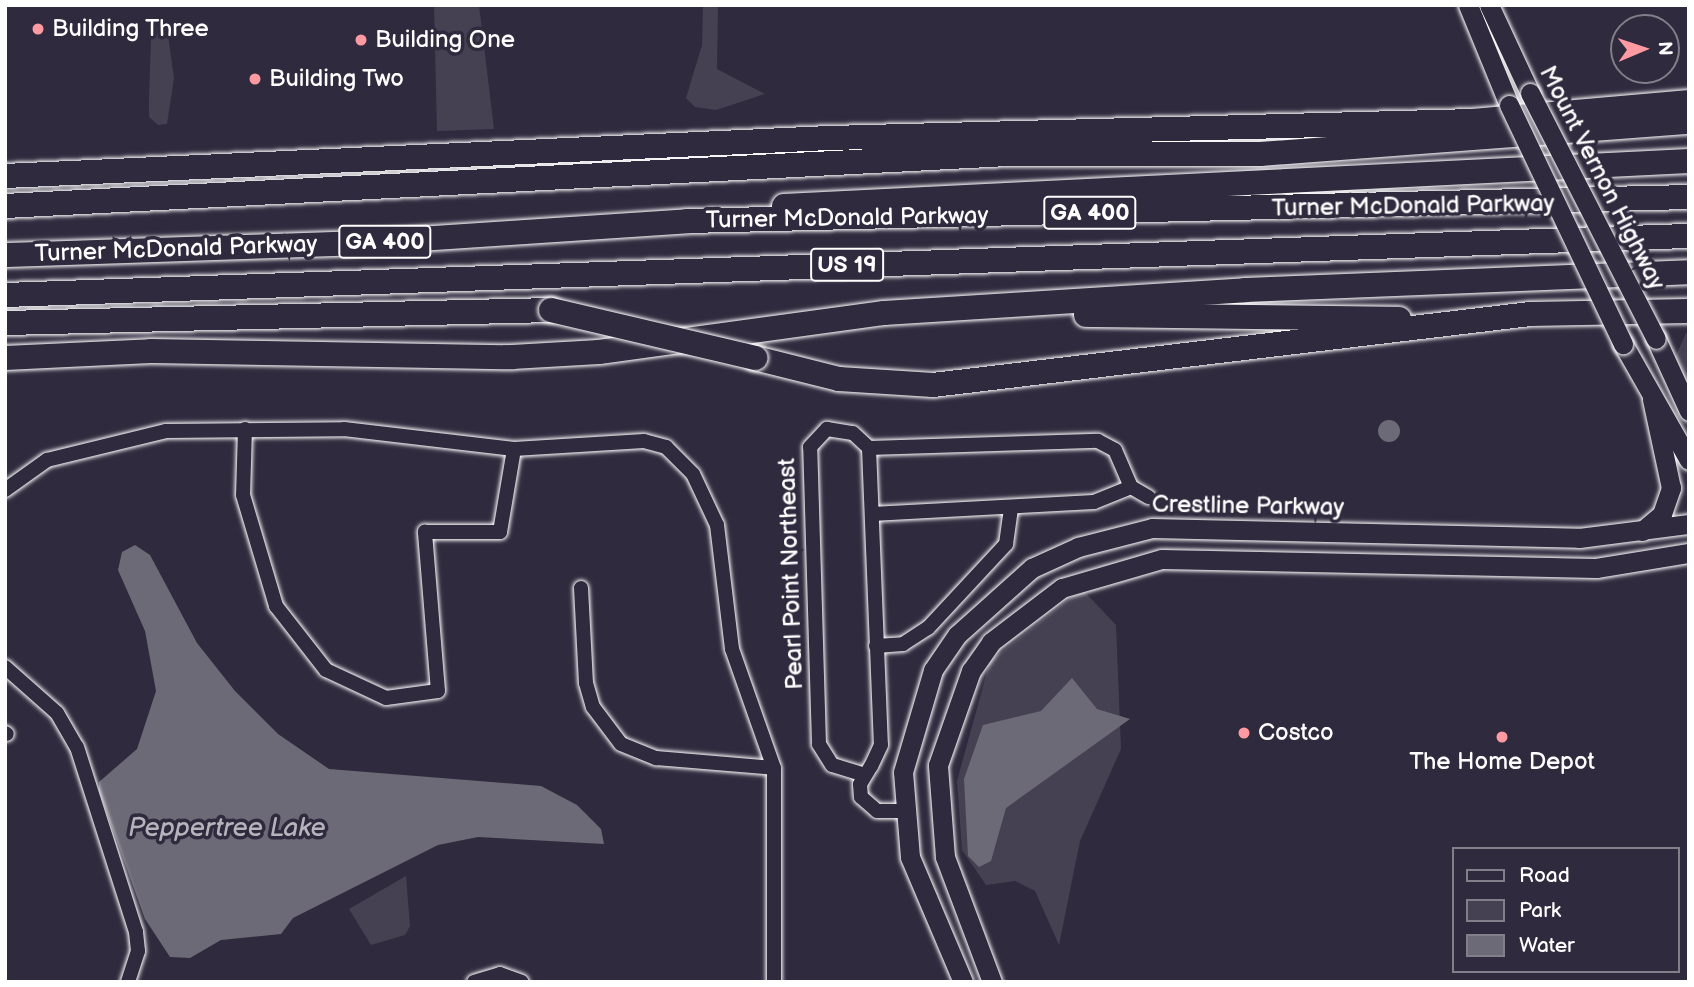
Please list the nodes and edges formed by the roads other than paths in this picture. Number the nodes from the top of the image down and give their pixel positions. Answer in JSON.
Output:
{"nodes":[{"id":1,"x":1468,"y":5,"type":"edge"},
{"id":2,"x":1489,"y":5,"type":"edge"},
{"id":3,"x":1689,"y":102,"type":"edge"},
{"id":4,"x":1689,"y":122,"type":"edge"},
{"id":5,"x":1007,"y":155,"type":"junction"},
{"id":6,"x":1689,"y":161,"type":"edge"},
{"id":7,"x":5,"y":176,"type":"edge"},
{"id":8,"x":1265,"y":179,"type":"junction"},
{"id":9,"x":1689,"y":197,"type":"edge"},
{"id":10,"x":5,"y":206,"type":"edge"},
{"id":11,"x":687,"y":221,"type":"junction"},
{"id":12,"x":1689,"y":236,"type":"edge"},
{"id":13,"x":5,"y":255,"type":"edge"},
{"id":14,"x":1689,"y":272,"type":"edge"},
{"id":15,"x":5,"y":295,"type":"edge"},
{"id":16,"x":980,"y":308,"type":"junction"},
{"id":17,"x":1689,"y":311,"type":"edge"},
{"id":18,"x":1530,"y":313,"type":"junction"},
{"id":19,"x":5,"y":323,"type":"edge"},
{"id":20,"x":5,"y":358,"type":"edge"},
{"id":21,"x":1652,"y":399,"type":"junction"},
{"id":22,"x":1689,"y":411,"type":"edge"},
{"id":23,"x":245,"y":429,"type":"junction"},
{"id":24,"x":869,"y":448,"type":"junction"},
{"id":25,"x":514,"y":449,"type":"junction"},
{"id":26,"x":1689,"y":460,"type":"edge"},
{"id":27,"x":1131,"y":487,"type":"junction"},
{"id":28,"x":5,"y":490,"type":"edge"},
{"id":29,"x":1147,"y":497,"type":"dead end"},
{"id":30,"x":1011,"y":507,"type":"junction"},
{"id":31,"x":872,"y":514,"type":"junction"},
{"id":32,"x":1689,"y":524,"type":"edge"},
{"id":33,"x":1371,"y":532,"type":"junction"},
{"id":34,"x":1641,"y":533,"type":"junction"},
{"id":35,"x":1689,"y":554,"type":"edge"},
{"id":36,"x":1376,"y":563,"type":"junction"},
{"id":37,"x":581,"y":588,"type":"dead end"},
{"id":38,"x":876,"y":646,"type":"junction"},
{"id":39,"x":5,"y":667,"type":"edge"},
{"id":40,"x":774,"y":768,"type":"junction"},
{"id":41,"x":865,"y":775,"type":"junction"},
{"id":42,"x":902,"y":811,"type":"junction"},
{"id":43,"x":960,"y":905,"type":"junction"},
{"id":44,"x":933,"y":916,"type":"junction"},
{"id":45,"x":128,"y":982,"type":"edge"},
{"id":46,"x":474,"y":982,"type":"edge"},
{"id":47,"x":522,"y":982,"type":"edge"},
{"id":48,"x":774,"y":982,"type":"edge"},
{"id":49,"x":963,"y":982,"type":"edge"},
{"id":50,"x":992,"y":982,"type":"edge"}],
"edges":[{"from":1,"to":21,"type":"street","name":"Mount Vernon Highway","bridge":true},
{"from":2,"to":22,"type":"street","name":"Mount Vernon Highway","bridge":true},
{"from":3,"to":7,"type":"highway"},
{"from":4,"to":5,"type":"highway"},
{"from":5,"to":8,"type":"highway"},
{"from":5,"to":10,"type":"highway"},
{"from":6,"to":8,"type":"highway"},
{"from":8,"to":11,"type":"highway"},
{"from":9,"to":11,"type":"highway","name":"Turner McDonald Parkway","number":"GA 400"},
{"from":11,"to":13,"type":"highway","name":"Turner McDonald Parkway","number":"GA 400"},
{"from":12,"to":15,"type":"highway","name":"Turner McDonald Parkway","number":"US 19"},
{"from":14,"to":16,"type":"highway","number":"US 19"},
{"from":16,"to":18,"type":"highway"},
{"from":16,"to":20,"type":"highway","number":"US 19"},
{"from":17,"to":18,"type":"highway"},
{"from":18,"to":19,"type":"highway","bridge":true},
{"from":21,"to":26,"type":"street"},
{"from":21,"to":34,"type":"street"},
{"from":23,"to":25,"type":"street"},
{"from":23,"to":25,"type":"street"},
{"from":23,"to":28,"type":"street"},
{"from":24,"to":27,"type":"street"},
{"from":24,"to":31,"type":"street"},
{"from":24,"to":41,"type":"street","name":"Pearl Point Northeast"},
{"from":25,"to":40,"type":"street"},
{"from":27,"to":29,"type":"street"},
{"from":27,"to":30,"type":"street"},
{"from":30,"to":31,"type":"street"},
{"from":30,"to":38,"type":"street"},
{"from":31,"to":38,"type":"street"},
{"from":32,"to":34,"type":"street","name":"Crestline Parkway"},
{"from":33,"to":34,"type":"street","name":"Crestline Parkway"},
{"from":33,"to":36,"type":"street"},
{"from":33,"to":42,"type":"street","name":"Crestline Parkway"},
{"from":35,"to":36,"type":"street"},
{"from":36,"to":43,"type":"street"},
{"from":37,"to":40,"type":"street"},
{"from":38,"to":41,"type":"street"},
{"from":39,"to":45,"type":"street"},
{"from":40,"to":48,"type":"street"},
{"from":41,"to":42,"type":"street"},
{"from":42,"to":44,"type":"street","name":"Crestline Parkway"},
{"from":43,"to":44,"type":"street"},
{"from":43,"to":50,"type":"street"},
{"from":44,"to":49,"type":"street","name":"Crestline Parkway"},
{"from":46,"to":47,"type":"street"}]}
